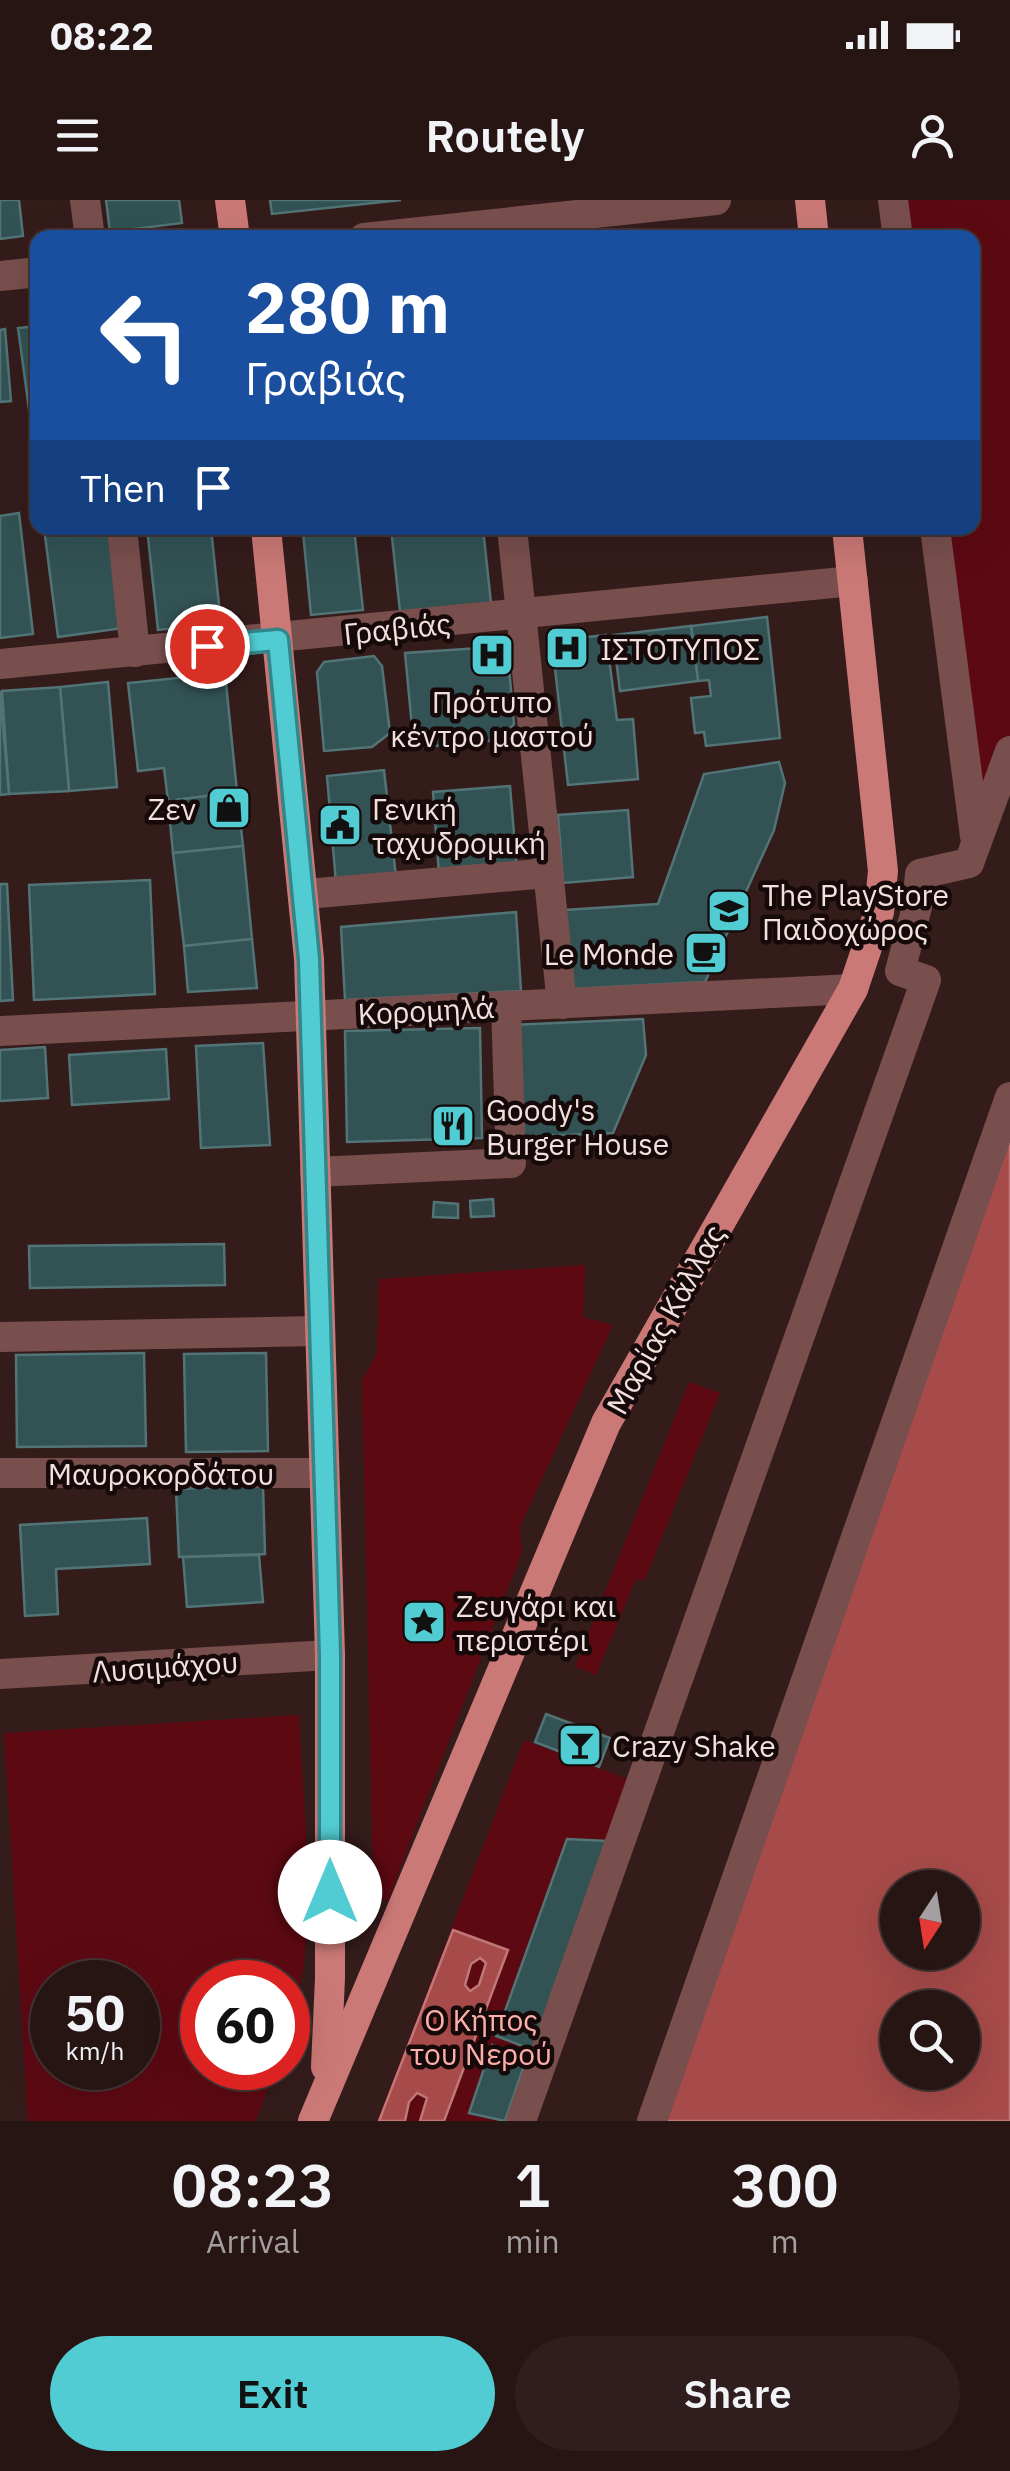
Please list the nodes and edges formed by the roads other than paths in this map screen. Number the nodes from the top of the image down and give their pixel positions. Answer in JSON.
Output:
{"nodes":[{"id":1,"x":86,"y":200,"type":"edge"},
{"id":2,"x":230,"y":200,"type":"edge"},
{"id":3,"x":716,"y":200,"type":"edge"},
{"id":4,"x":810,"y":200,"type":"edge"},
{"id":5,"x":893,"y":200,"type":"edge"},
{"id":6,"x":479,"y":221,"type":"edge"},
{"id":7,"x":89,"y":230,"type":"edge"},
{"id":8,"x":234,"y":230,"type":"edge"},
{"id":9,"x":418,"y":230,"type":"edge"},
{"id":10,"x":813,"y":230,"type":"edge"},
{"id":11,"x":897,"y":230,"type":"edge"},
{"id":12,"x":30,"y":273,"type":"edge"},
{"id":13,"x":0,"y":276,"type":"edge"},
{"id":14,"x":123,"y":535,"type":"edge"},
{"id":15,"x":267,"y":535,"type":"edge"},
{"id":16,"x":513,"y":535,"type":"edge"},
{"id":17,"x":848,"y":535,"type":"edge"},
{"id":18,"x":936,"y":535,"type":"edge"},
{"id":19,"x":853,"y":581,"type":"junction"},
{"id":20,"x":521,"y":616,"type":"junction"},
{"id":21,"x":278,"y":640,"type":"junction"},
{"id":22,"x":135,"y":652,"type":"junction"},
{"id":23,"x":0,"y":664,"type":"edge"},
{"id":24,"x":1010,"y":751,"type":"edge"},
{"id":25,"x":976,"y":844,"type":"junction"},
{"id":26,"x":548,"y":873,"type":"junction"},
{"id":27,"x":306,"y":894,"type":"junction"},
{"id":28,"x":879,"y":912,"type":"junction"},
{"id":29,"x":914,"y":921,"type":"junction"},
{"id":30,"x":853,"y":988,"type":"junction"},
{"id":31,"x":562,"y":1004,"type":"junction"},
{"id":32,"x":506,"y":1006,"type":"junction"},
{"id":33,"x":310,"y":1015,"type":"junction"},
{"id":34,"x":0,"y":1031,"type":"edge"},
{"id":35,"x":1010,"y":1096,"type":"edge"},
{"id":36,"x":315,"y":1172,"type":"junction"},
{"id":37,"x":319,"y":1331,"type":"junction"},
{"id":38,"x":0,"y":1337,"type":"edge"},
{"id":39,"x":0,"y":1473,"type":"edge"},
{"id":40,"x":322,"y":1473,"type":"junction"},
{"id":41,"x":330,"y":1655,"type":"junction"},
{"id":42,"x":2,"y":1676,"type":"edge"},
{"id":43,"x":318,"y":2108,"type":"edge"},
{"id":44,"x":520,"y":2121,"type":"edge"},
{"id":45,"x":652,"y":2121,"type":"edge"}],
"edges":[{"from":1,"to":7,"type":"street"},
{"from":2,"to":8,"type":"main road"},
{"from":3,"to":6,"type":"street"},
{"from":4,"to":10,"type":"main road"},
{"from":5,"to":11,"type":"street"},
{"from":6,"to":9,"type":"street"},
{"from":12,"to":13,"type":"street"},
{"from":14,"to":22,"type":"street"},
{"from":15,"to":21,"type":"main road"},
{"from":16,"to":20,"type":"street"},
{"from":17,"to":19,"type":"main road","name":"Μαρίας Κάλλας"},
{"from":18,"to":25,"type":"street"},
{"from":19,"to":20,"type":"street","name":"Γραβιάς"},
{"from":19,"to":28,"type":"main road","name":"Μαρίας Κάλλας"},
{"from":20,"to":21,"type":"street","name":"Γραβιάς"},
{"from":20,"to":26,"type":"street"},
{"from":21,"to":22,"type":"street","name":"Γραβιάς"},
{"from":21,"to":27,"type":"main road"},
{"from":22,"to":23,"type":"street","name":"Γραβιάς"},
{"from":24,"to":25,"type":"street"},
{"from":25,"to":29,"type":"street"},
{"from":26,"to":27,"type":"street"},
{"from":26,"to":31,"type":"street"},
{"from":27,"to":33,"type":"main road"},
{"from":28,"to":29,"type":"street"},
{"from":28,"to":30,"type":"main road","name":"Μαρίας Κάλλας"},
{"from":29,"to":44,"type":"street"},
{"from":30,"to":31,"type":"street","name":"Κορομηλά"},
{"from":30,"to":43,"type":"main road","name":"Μαρίας Κάλλας"},
{"from":31,"to":32,"type":"street","name":"Κορομηλά"},
{"from":32,"to":33,"type":"street","name":"Κορομηλά"},
{"from":32,"to":36,"type":"street"},
{"from":33,"to":34,"type":"street","name":"Κορομηλά"},
{"from":33,"to":36,"type":"main road"},
{"from":35,"to":45,"type":"street"},
{"from":36,"to":37,"type":"main road"},
{"from":37,"to":38,"type":"street"},
{"from":37,"to":40,"type":"main road"},
{"from":39,"to":40,"type":"street","name":"Μαυροκορδάτου"},
{"from":40,"to":41,"type":"main road"},
{"from":41,"to":42,"type":"street","name":"Λυσιμάχου"},
{"from":41,"to":43,"type":"main road"}]}
